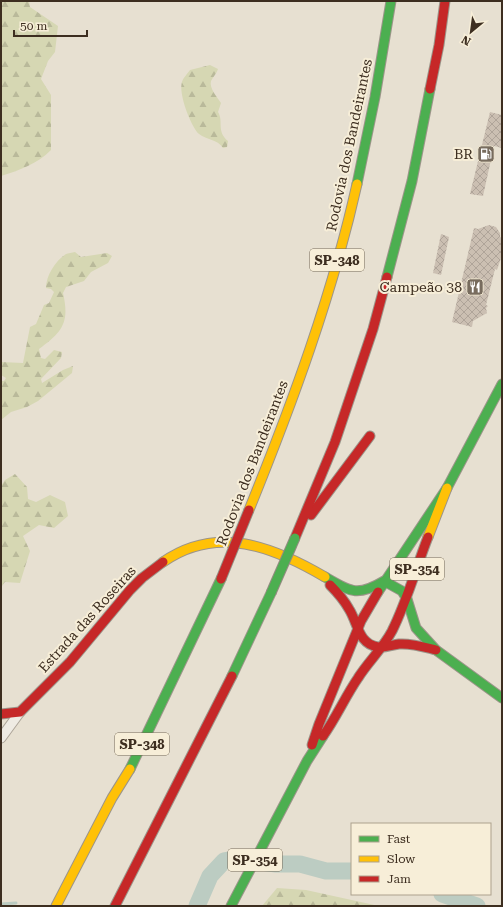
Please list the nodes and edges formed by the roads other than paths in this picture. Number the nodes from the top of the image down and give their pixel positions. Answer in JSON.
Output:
{"nodes":[{"id":1,"x":391,"y":1,"type":"edge"},
{"id":2,"x":445,"y":1,"type":"edge"},
{"id":3,"x":502,"y":384,"type":"edge"},
{"id":4,"x":370,"y":436,"type":"dead end"},
{"id":5,"x":447,"y":488,"type":"junction"},
{"id":6,"x":296,"y":536,"type":"junction"},
{"id":7,"x":317,"y":572,"type":"junction"},
{"id":8,"x":384,"y":581,"type":"junction"},
{"id":9,"x":407,"y":599,"type":"junction"},
{"id":10,"x":357,"y":631,"type":"junction"},
{"id":11,"x":382,"y":647,"type":"junction"},
{"id":12,"x":436,"y":650,"type":"junction"},
{"id":13,"x":502,"y":698,"type":"edge"},
{"id":14,"x":20,"y":712,"type":"junction"},
{"id":15,"x":1,"y":714,"type":"edge"},
{"id":16,"x":1,"y":738,"type":"edge"},
{"id":17,"x":308,"y":760,"type":"junction"},
{"id":18,"x":56,"y":906,"type":"edge"},
{"id":19,"x":115,"y":906,"type":"edge"},
{"id":20,"x":231,"y":906,"type":"edge"}],
"edges":[{"from":1,"to":18,"type":"main road","name":"Rodovia dos Bandeirantes","number":"SP-348","bridge":true},
{"from":2,"to":6,"type":"main road","number":"SP-348"},
{"from":3,"to":5,"type":"main road","number":"SP-354"},
{"from":4,"to":6,"type":"main road"},
{"from":5,"to":8,"type":"main road","number":"SP-354"},
{"from":5,"to":9,"type":"main road","number":"SP-354"},
{"from":6,"to":19,"type":"main road","number":"SP-348","bridge":true},
{"from":7,"to":8,"type":"main road","name":"Estrada das Roseiras"},
{"from":7,"to":10,"type":"main road","name":"Estrada das Roseiras"},
{"from":7,"to":14,"type":"main road","name":"Estrada das Roseiras"},
{"from":8,"to":9,"type":"main road"},
{"from":8,"to":10,"type":"main road","number":"SP-354"},
{"from":9,"to":11,"type":"main road","number":"SP-354"},
{"from":9,"to":12,"type":"main road"},
{"from":10,"to":11,"type":"main road"},
{"from":10,"to":17,"type":"main road","number":"SP-354"},
{"from":11,"to":12,"type":"main road"},
{"from":11,"to":17,"type":"main road","number":"SP-354"},
{"from":12,"to":13,"type":"main road"},
{"from":14,"to":15,"type":"main road"},
{"from":14,"to":16,"type":"street"},
{"from":17,"to":20,"type":"main road","number":"SP-354"}]}
